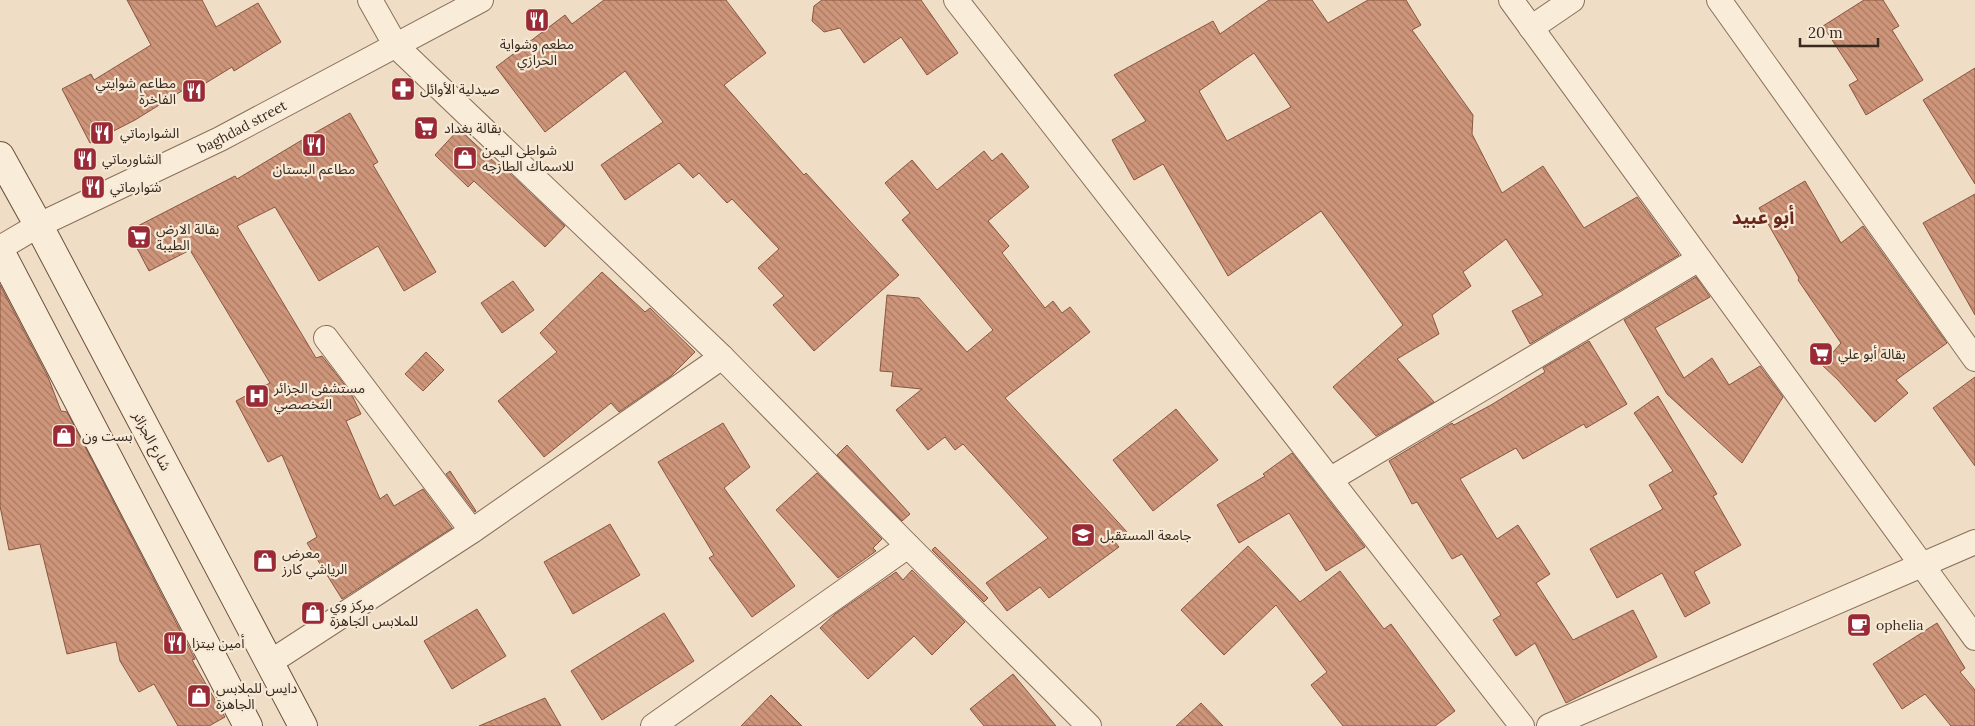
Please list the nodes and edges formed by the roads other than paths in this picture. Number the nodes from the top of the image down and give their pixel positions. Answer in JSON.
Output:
{"nodes":[{"id":1,"x":370,"y":0,"type":"edge"},
{"id":2,"x":481,"y":0,"type":"edge"},
{"id":3,"x":956,"y":0,"type":"edge"},
{"id":4,"x":1511,"y":0,"type":"edge"},
{"id":5,"x":1572,"y":0,"type":"edge"},
{"id":6,"x":1719,"y":0,"type":"edge"},
{"id":7,"x":1531,"y":28,"type":"junction"},
{"id":8,"x":396,"y":46,"type":"junction"},
{"id":9,"x":0,"y":156,"type":"edge"},
{"id":10,"x":39,"y":226,"type":"junction"},
{"id":11,"x":0,"y":250,"type":"edge"},
{"id":12,"x":1699,"y":259,"type":"junction"},
{"id":13,"x":326,"y":338,"type":"dead end"},
{"id":14,"x":722,"y":357,"type":"junction"},
{"id":15,"x":1975,"y":359,"type":"edge"},
{"id":16,"x":1331,"y":479,"type":"junction"},
{"id":17,"x":472,"y":531,"type":"junction"},
{"id":18,"x":1975,"y":542,"type":"edge"},
{"id":19,"x":908,"y":546,"type":"junction"},
{"id":20,"x":1922,"y":565,"type":"junction"},
{"id":21,"x":1975,"y":638,"type":"edge"},
{"id":22,"x":269,"y":663,"type":"junction"},
{"id":23,"x":248,"y":726,"type":"edge"},
{"id":24,"x":302,"y":726,"type":"edge"},
{"id":25,"x":653,"y":726,"type":"edge"},
{"id":26,"x":1089,"y":726,"type":"edge"},
{"id":27,"x":1522,"y":726,"type":"edge"},
{"id":28,"x":1549,"y":726,"type":"edge"}],
"edges":[{"from":1,"to":8,"type":"street"},
{"from":2,"to":8,"type":"street","name":"baghdad street"},
{"from":3,"to":16,"type":"street"},
{"from":4,"to":7,"type":"street"},
{"from":5,"to":7,"type":"street"},
{"from":6,"to":15,"type":"street"},
{"from":7,"to":12,"type":"street"},
{"from":8,"to":10,"type":"street","name":"baghdad street"},
{"from":8,"to":14,"type":"street"},
{"from":9,"to":10,"type":"main road","name":"شارع الجزائر"},
{"from":10,"to":11,"type":"street","name":"baghdad street"},
{"from":10,"to":22,"type":"main road","name":"شارع الجزائر"},
{"from":11,"to":23,"type":"main road"},
{"from":12,"to":16,"type":"street"},
{"from":12,"to":20,"type":"street"},
{"from":13,"to":17,"type":"street"},
{"from":14,"to":17,"type":"street"},
{"from":14,"to":19,"type":"street"},
{"from":16,"to":27,"type":"street"},
{"from":17,"to":22,"type":"street"},
{"from":18,"to":20,"type":"street"},
{"from":19,"to":25,"type":"street"},
{"from":19,"to":26,"type":"street"},
{"from":20,"to":21,"type":"street"},
{"from":20,"to":28,"type":"street"},
{"from":22,"to":24,"type":"main road","name":"شارع الجزائر"}]}
